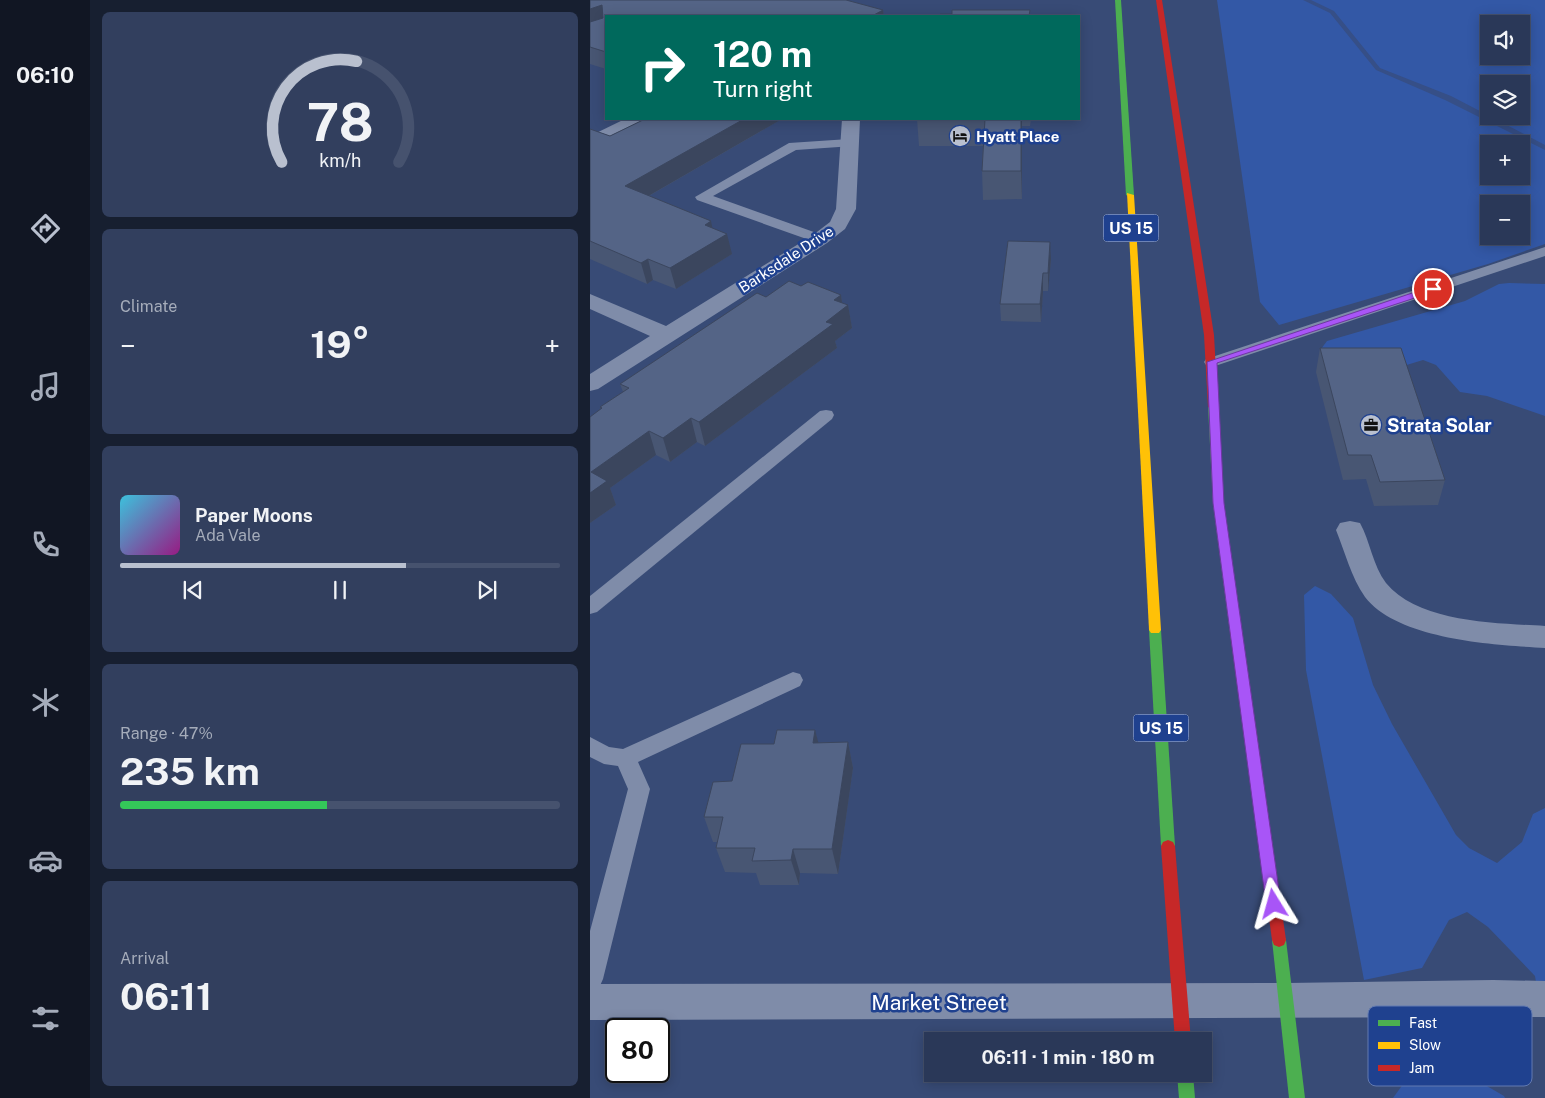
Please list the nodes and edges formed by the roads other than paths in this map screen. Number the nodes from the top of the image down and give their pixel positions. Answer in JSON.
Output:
{"nodes":[{"id":1,"x":1118,"y":0,"type":"edge"},
{"id":2,"x":1159,"y":0,"type":"edge"},
{"id":3,"x":636,"y":120,"type":"edge"},
{"id":4,"x":851,"y":120,"type":"edge"},
{"id":5,"x":590,"y":142,"type":"edge"},
{"id":6,"x":849,"y":143,"type":"junction"},
{"id":7,"x":820,"y":239,"type":"junction"},
{"id":8,"x":1545,"y":252,"type":"edge"},
{"id":9,"x":590,"y":301,"type":"edge"},
{"id":10,"x":667,"y":335,"type":"junction"},
{"id":11,"x":1212,"y":362,"type":"junction"},
{"id":12,"x":590,"y":384,"type":"edge"},
{"id":13,"x":826,"y":416,"type":"dead end"},
{"id":14,"x":1350,"y":530,"type":"dead end"},
{"id":15,"x":590,"y":607,"type":"edge"},
{"id":16,"x":1545,"y":637,"type":"edge"},
{"id":17,"x":793,"y":680,"type":"dead end"},
{"id":18,"x":590,"y":746,"type":"edge"},
{"id":19,"x":625,"y":758,"type":"junction"},
{"id":20,"x":590,"y":979,"type":"edge"},
{"id":21,"x":1545,"y":999,"type":"edge"},
{"id":22,"x":590,"y":1002,"type":"edge"},
{"id":23,"x":1180,"y":1002,"type":"junction"},
{"id":24,"x":1287,"y":1002,"type":"junction"},
{"id":25,"x":1182,"y":1032,"type":"edge"},
{"id":26,"x":1186,"y":1082,"type":"edge"},
{"id":27,"x":1187,"y":1098,"type":"edge"},
{"id":28,"x":1297,"y":1098,"type":"edge"}],
"edges":[{"from":1,"to":23,"type":"highway","number":"US 15"},
{"from":2,"to":11,"type":"highway"},
{"from":3,"to":5,"type":"street"},
{"from":4,"to":6,"type":"street","name":"Barksdale Drive"},
{"from":6,"to":7,"type":"street","name":"Barksdale Drive"},
{"from":6,"to":7,"type":"lane"},
{"from":7,"to":10,"type":"street","name":"Barksdale Drive"},
{"from":8,"to":11,"type":"lane"},
{"from":9,"to":10,"type":"street"},
{"from":10,"to":12,"type":"street","name":"Barksdale Drive"},
{"from":11,"to":24,"type":"highway"},
{"from":13,"to":15,"type":"lane"},
{"from":14,"to":16,"type":"street"},
{"from":17,"to":19,"type":"lane"},
{"from":18,"to":19,"type":"lane"},
{"from":19,"to":20,"type":"lane"},
{"from":21,"to":24,"type":"street","name":"Market Street"},
{"from":22,"to":23,"type":"street","name":"Market Street"},
{"from":23,"to":24,"type":"street","name":"Market Street"},
{"from":23,"to":25,"type":"highway","number":"US 15"},
{"from":24,"to":28,"type":"highway"},
{"from":26,"to":27,"type":"highway"}]}
